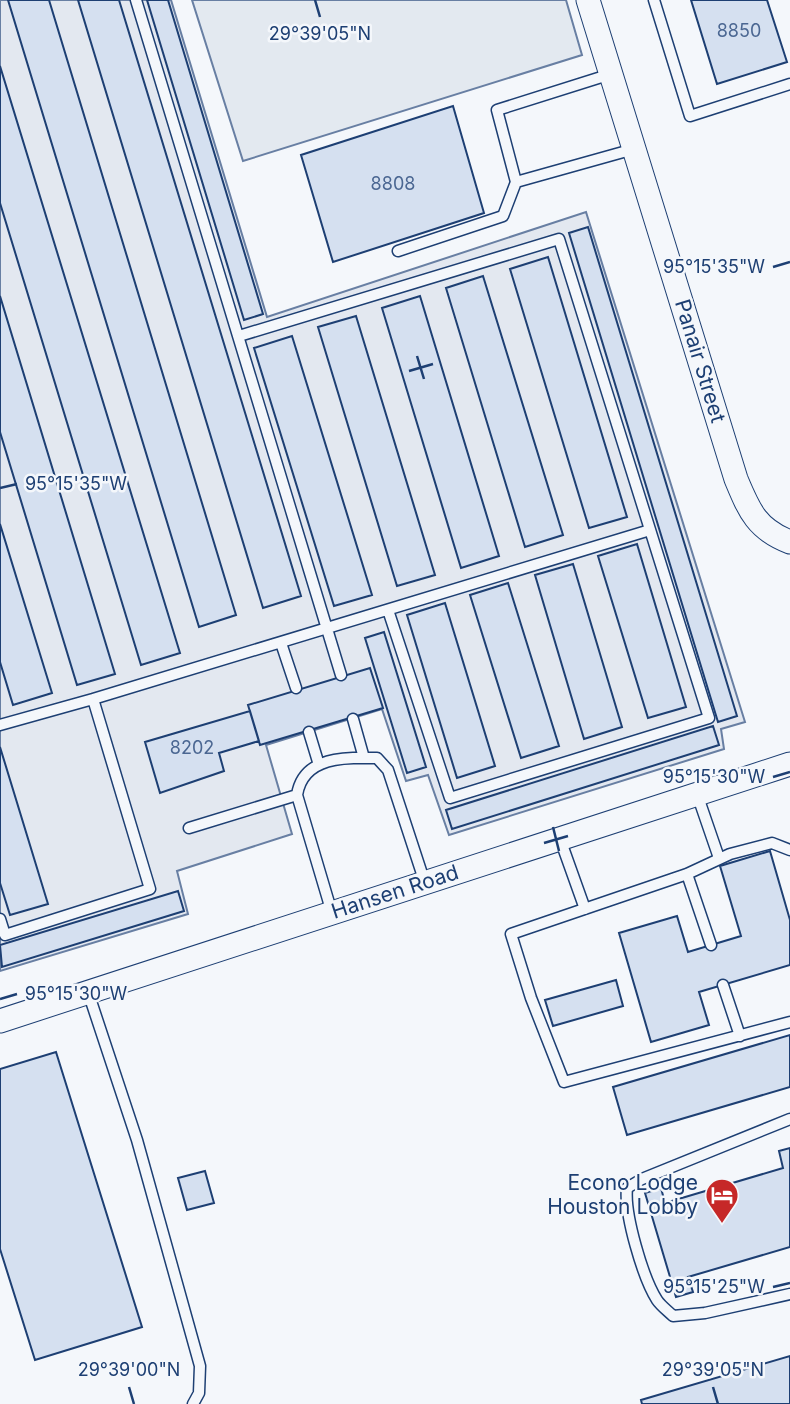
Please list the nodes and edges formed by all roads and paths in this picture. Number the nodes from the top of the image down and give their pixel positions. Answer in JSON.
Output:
{"nodes":[{"id":1,"x":136,"y":0,"type":"edge"},
{"id":2,"x":588,"y":0,"type":"edge"},
{"id":3,"x":654,"y":0,"type":"edge"},
{"id":4,"x":611,"y":74,"type":"junction"},
{"id":5,"x":790,"y":84,"type":"edge"},
{"id":6,"x":634,"y":149,"type":"junction"},
{"id":7,"x":516,"y":182,"type":"junction"},
{"id":8,"x":398,"y":251,"type":"dead end"},
{"id":9,"x":239,"y":336,"type":"junction"},
{"id":10,"x":650,"y":530,"type":"junction"},
{"id":11,"x":790,"y":542,"type":"edge"},
{"id":12,"x":388,"y":610,"type":"junction"},
{"id":13,"x":327,"y":629,"type":"junction"},
{"id":14,"x":281,"y":643,"type":"junction"},
{"id":15,"x":341,"y":675,"type":"dead end"},
{"id":16,"x":296,"y":688,"type":"dead end"},
{"id":17,"x":93,"y":699,"type":"junction"},
{"id":18,"x":354,"y":719,"type":"dead end"},
{"id":19,"x":0,"y":725,"type":"edge"},
{"id":20,"x":309,"y":732,"type":"dead end"},
{"id":21,"x":364,"y":758,"type":"junction"},
{"id":22,"x":790,"y":764,"type":"edge"},
{"id":23,"x":319,"y":765,"type":"junction"},
{"id":24,"x":697,"y":794,"type":"junction"},
{"id":25,"x":297,"y":795,"type":"junction"},
{"id":26,"x":189,"y":828,"type":"dead end"},
{"id":27,"x":560,"y":838,"type":"junction"},
{"id":28,"x":790,"y":850,"type":"edge"},
{"id":29,"x":719,"y":858,"type":"junction"},
{"id":30,"x":687,"y":874,"type":"junction"},
{"id":31,"x":425,"y":883,"type":"junction"},
{"id":32,"x":585,"y":909,"type":"junction"},
{"id":33,"x":332,"y":913,"type":"junction"},
{"id":34,"x":0,"y":919,"type":"edge"},
{"id":35,"x":711,"y":945,"type":"dead end"},
{"id":36,"x":723,"y":985,"type":"dead end"},
{"id":37,"x":88,"y":992,"type":"junction"},
{"id":38,"x":0,"y":1021,"type":"edge"},
{"id":39,"x":790,"y":1022,"type":"edge"},
{"id":40,"x":740,"y":1036,"type":"junction"},
{"id":41,"x":790,"y":1119,"type":"edge"},
{"id":42,"x":790,"y":1294,"type":"edge"},
{"id":43,"x":193,"y":1404,"type":"edge"}],
"edges":[{"from":1,"to":9,"type":"lane"},
{"from":2,"to":4,"type":"street","name":"Panair Street"},
{"from":3,"to":5,"type":"lane"},
{"from":4,"to":6,"type":"street","name":"Panair Street"},
{"from":4,"to":7,"type":"lane"},
{"from":6,"to":7,"type":"lane"},
{"from":6,"to":11,"type":"street","name":"Panair Street"},
{"from":7,"to":8,"type":"lane"},
{"from":9,"to":10,"type":"lane"},
{"from":9,"to":13,"type":"lane"},
{"from":10,"to":12,"type":"lane"},
{"from":10,"to":12,"type":"lane"},
{"from":12,"to":13,"type":"lane"},
{"from":13,"to":14,"type":"lane"},
{"from":13,"to":15,"type":"lane"},
{"from":14,"to":16,"type":"lane"},
{"from":14,"to":17,"type":"lane"},
{"from":17,"to":19,"type":"lane"},
{"from":17,"to":34,"type":"lane"},
{"from":18,"to":21,"type":"lane"},
{"from":20,"to":23,"type":"lane"},
{"from":21,"to":23,"type":"lane"},
{"from":21,"to":31,"type":"lane"},
{"from":22,"to":24,"type":"street","name":"Hansen Road"},
{"from":23,"to":25,"type":"lane"},
{"from":24,"to":27,"type":"street","name":"Hansen Road"},
{"from":24,"to":29,"type":"lane"},
{"from":25,"to":26,"type":"lane"},
{"from":25,"to":33,"type":"lane"},
{"from":27,"to":31,"type":"street","name":"Hansen Road"},
{"from":27,"to":32,"type":"lane"},
{"from":28,"to":29,"type":"lane"},
{"from":29,"to":30,"type":"lane"},
{"from":30,"to":32,"type":"lane"},
{"from":30,"to":35,"type":"lane"},
{"from":31,"to":33,"type":"street","name":"Hansen Road"},
{"from":32,"to":40,"type":"lane"},
{"from":33,"to":37,"type":"street","name":"Hansen Road"},
{"from":36,"to":40,"type":"lane"},
{"from":37,"to":38,"type":"street","name":"Hansen Road"},
{"from":37,"to":43,"type":"lane"},
{"from":39,"to":40,"type":"lane"},
{"from":41,"to":42,"type":"lane"}]}
